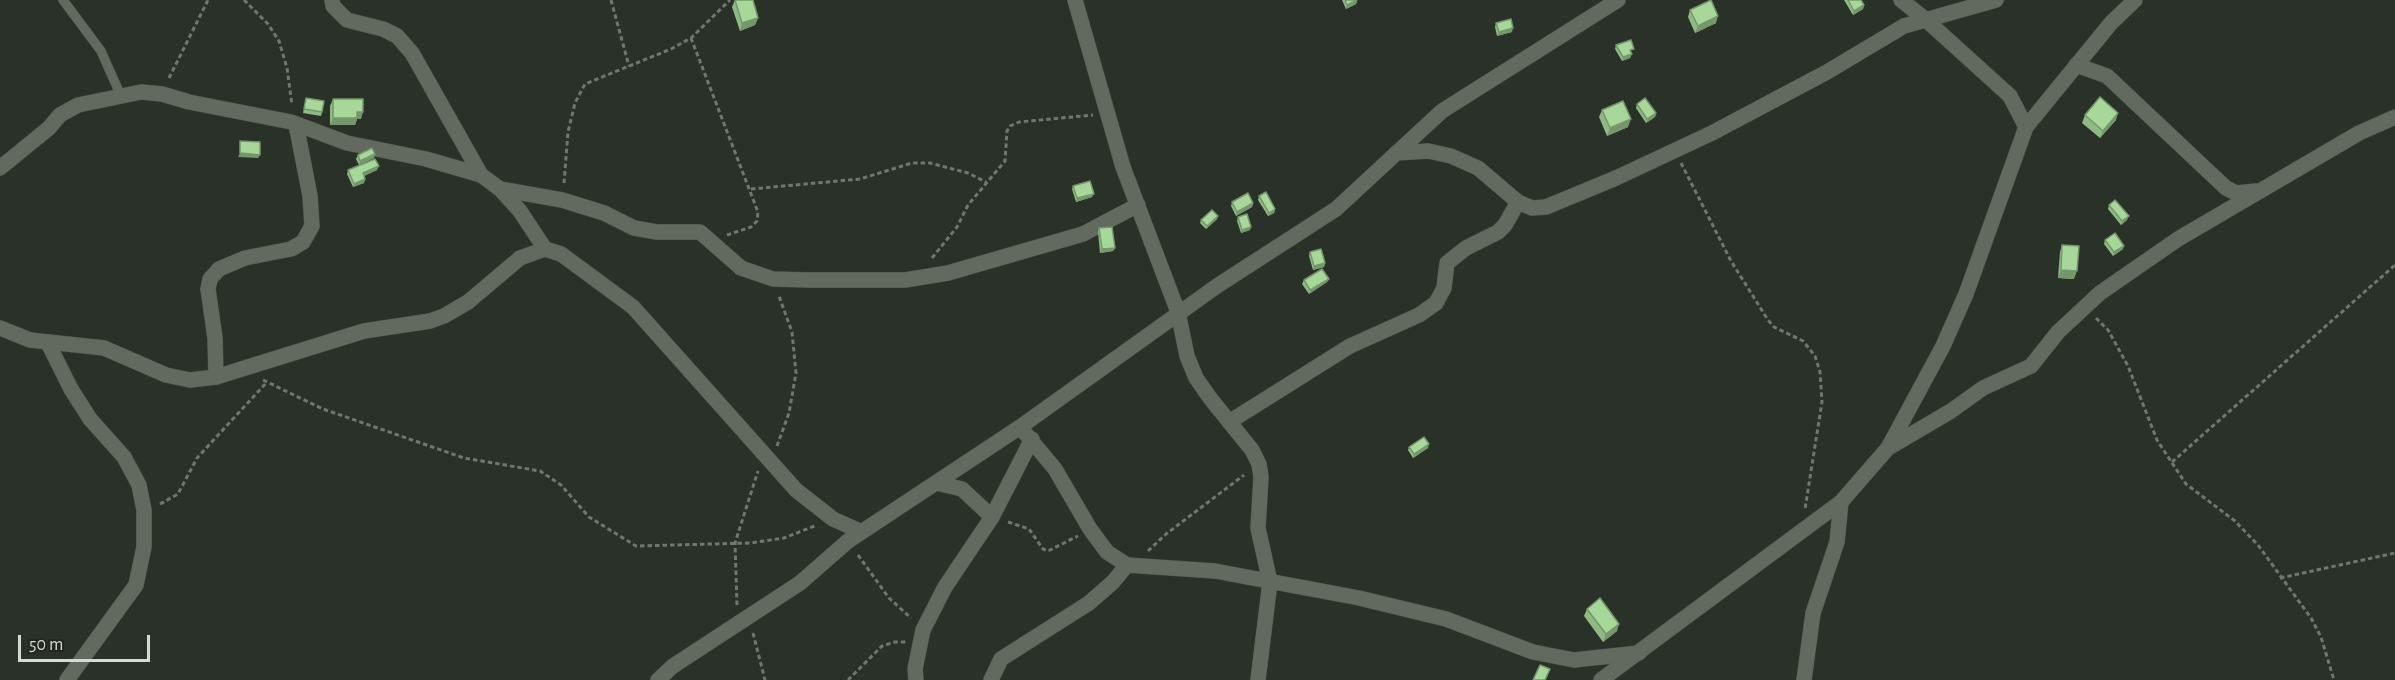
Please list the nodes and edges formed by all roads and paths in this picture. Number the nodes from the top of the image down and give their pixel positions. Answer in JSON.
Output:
{"nodes":[{"id":1,"x":63,"y":0,"type":"edge"},
{"id":2,"x":208,"y":0,"type":"edge"},
{"id":3,"x":244,"y":0,"type":"edge"},
{"id":4,"x":332,"y":0,"type":"edge"},
{"id":5,"x":611,"y":0,"type":"edge"},
{"id":6,"x":730,"y":0,"type":"edge"},
{"id":7,"x":1075,"y":0,"type":"edge"},
{"id":8,"x":1618,"y":0,"type":"edge"},
{"id":9,"x":1901,"y":0,"type":"edge"},
{"id":10,"x":1996,"y":0,"type":"edge"},
{"id":11,"x":2135,"y":0,"type":"edge"},
{"id":12,"x":1925,"y":19,"type":"junction"},
{"id":13,"x":691,"y":38,"type":"junction"},
{"id":14,"x":2076,"y":65,"type":"junction"},
{"id":15,"x":629,"y":66,"type":"junction"},
{"id":16,"x":162,"y":94,"type":"junction"},
{"id":17,"x":121,"y":96,"type":"junction"},
{"id":18,"x":1108,"y":113,"type":"junction"},
{"id":19,"x":2395,"y":117,"type":"edge"},
{"id":20,"x":294,"y":123,"type":"junction"},
{"id":21,"x":2026,"y":128,"type":"junction"},
{"id":22,"x":1674,"y":150,"type":"junction"},
{"id":23,"x":1396,"y":153,"type":"junction"},
{"id":24,"x":0,"y":168,"type":"edge"},
{"id":25,"x":481,"y":175,"type":"junction"},
{"id":26,"x":986,"y":182,"type":"junction"},
{"id":27,"x":500,"y":189,"type":"junction"},
{"id":28,"x":751,"y":189,"type":"junction"},
{"id":29,"x":2259,"y":190,"type":"junction"},
{"id":30,"x":562,"y":200,"type":"junction"},
{"id":31,"x":1518,"y":202,"type":"junction"},
{"id":32,"x":1138,"y":205,"type":"junction"},
{"id":33,"x":711,"y":239,"type":"junction"},
{"id":34,"x":545,"y":249,"type":"junction"},
{"id":35,"x":2395,"y":265,"type":"edge"},
{"id":36,"x":773,"y":279,"type":"junction"},
{"id":37,"x":905,"y":280,"type":"junction"},
{"id":38,"x":2079,"y":311,"type":"junction"},
{"id":39,"x":1178,"y":312,"type":"junction"},
{"id":40,"x":0,"y":328,"type":"edge"},
{"id":41,"x":48,"y":343,"type":"junction"},
{"id":42,"x":242,"y":370,"type":"junction"},
{"id":43,"x":216,"y":377,"type":"junction"},
{"id":44,"x":267,"y":382,"type":"junction"},
{"id":45,"x":1229,"y":422,"type":"junction"},
{"id":46,"x":1020,"y":427,"type":"junction"},
{"id":47,"x":1032,"y":439,"type":"junction"},
{"id":48,"x":1888,"y":448,"type":"junction"},
{"id":49,"x":767,"y":457,"type":"junction"},
{"id":50,"x":2172,"y":462,"type":"junction"},
{"id":51,"x":1258,"y":464,"type":"junction"},
{"id":52,"x":937,"y":483,"type":"junction"},
{"id":53,"x":1840,"y":502,"type":"junction"},
{"id":54,"x":144,"y":510,"type":"junction"},
{"id":55,"x":993,"y":514,"type":"junction"},
{"id":56,"x":833,"y":519,"type":"junction"},
{"id":57,"x":1090,"y":529,"type":"junction"},
{"id":58,"x":862,"y":532,"type":"junction"},
{"id":59,"x":1797,"y":536,"type":"junction"},
{"id":60,"x":848,"y":541,"type":"junction"},
{"id":61,"x":735,"y":543,"type":"junction"},
{"id":62,"x":2395,"y":554,"type":"edge"},
{"id":63,"x":1130,"y":565,"type":"junction"},
{"id":64,"x":2280,"y":578,"type":"junction"},
{"id":65,"x":1270,"y":582,"type":"junction"},
{"id":66,"x":743,"y":621,"type":"junction"},
{"id":67,"x":922,"y":636,"type":"junction"},
{"id":68,"x":1639,"y":654,"type":"junction"},
{"id":69,"x":67,"y":680,"type":"edge"},
{"id":70,"x":658,"y":680,"type":"edge"},
{"id":71,"x":765,"y":680,"type":"edge"},
{"id":72,"x":848,"y":680,"type":"edge"},
{"id":73,"x":916,"y":680,"type":"edge"},
{"id":74,"x":991,"y":680,"type":"edge"},
{"id":75,"x":1258,"y":680,"type":"edge"},
{"id":76,"x":1601,"y":680,"type":"edge"},
{"id":77,"x":1804,"y":680,"type":"edge"},
{"id":78,"x":2334,"y":680,"type":"edge"}],
"edges":[{"from":1,"to":17,"type":"lane"},
{"from":2,"to":16,"type":"path"},
{"from":3,"to":20,"type":"path"},
{"from":4,"to":25,"type":"street"},
{"from":5,"to":15,"type":"path"},
{"from":6,"to":13,"type":"path"},
{"from":7,"to":18,"type":"street"},
{"from":8,"to":23,"type":"street"},
{"from":9,"to":12,"type":"street"},
{"from":10,"to":12,"type":"street"},
{"from":11,"to":14,"type":"street"},
{"from":12,"to":21,"type":"street"},
{"from":12,"to":22,"type":"street"},
{"from":13,"to":15,"type":"path"},
{"from":13,"to":28,"type":"path"},
{"from":14,"to":21,"type":"street"},
{"from":14,"to":29,"type":"street"},
{"from":15,"to":30,"type":"path"},
{"from":16,"to":17,"type":"street"},
{"from":16,"to":20,"type":"street"},
{"from":17,"to":24,"type":"street"},
{"from":18,"to":26,"type":"path"},
{"from":18,"to":32,"type":"street"},
{"from":19,"to":29,"type":"street"},
{"from":20,"to":25,"type":"street"},
{"from":20,"to":43,"type":"street"},
{"from":21,"to":48,"type":"street"},
{"from":22,"to":31,"type":"street"},
{"from":22,"to":59,"type":"path"},
{"from":23,"to":31,"type":"street"},
{"from":23,"to":39,"type":"street"},
{"from":25,"to":27,"type":"street"},
{"from":26,"to":28,"type":"path"},
{"from":26,"to":37,"type":"path"},
{"from":27,"to":30,"type":"street"},
{"from":27,"to":34,"type":"street"},
{"from":28,"to":33,"type":"path"},
{"from":29,"to":38,"type":"street"},
{"from":30,"to":33,"type":"street"},
{"from":31,"to":45,"type":"street"},
{"from":32,"to":37,"type":"street"},
{"from":32,"to":39,"type":"street"},
{"from":33,"to":36,"type":"street"},
{"from":34,"to":42,"type":"street"},
{"from":34,"to":49,"type":"street"},
{"from":35,"to":50,"type":"path"},
{"from":36,"to":37,"type":"street"},
{"from":36,"to":49,"type":"path"},
{"from":38,"to":48,"type":"street"},
{"from":38,"to":50,"type":"path"},
{"from":39,"to":45,"type":"street"},
{"from":39,"to":46,"type":"street"},
{"from":40,"to":41,"type":"street"},
{"from":41,"to":43,"type":"street"},
{"from":41,"to":54,"type":"street"},
{"from":42,"to":43,"type":"street"},
{"from":42,"to":44,"type":"path"},
{"from":44,"to":54,"type":"path"},
{"from":44,"to":61,"type":"path"},
{"from":45,"to":51,"type":"street"},
{"from":46,"to":47,"type":"street"},
{"from":46,"to":52,"type":"street"},
{"from":47,"to":55,"type":"street"},
{"from":47,"to":57,"type":"street"},
{"from":48,"to":53,"type":"street"},
{"from":49,"to":56,"type":"street"},
{"from":49,"to":61,"type":"path"},
{"from":50,"to":64,"type":"path"},
{"from":51,"to":63,"type":"path"},
{"from":51,"to":65,"type":"street"},
{"from":52,"to":55,"type":"street"},
{"from":52,"to":58,"type":"street"},
{"from":53,"to":59,"type":"street"},
{"from":53,"to":77,"type":"street"},
{"from":54,"to":69,"type":"street"},
{"from":55,"to":57,"type":"path"},
{"from":55,"to":67,"type":"street"},
{"from":56,"to":58,"type":"street"},
{"from":56,"to":61,"type":"path"},
{"from":57,"to":63,"type":"street"},
{"from":58,"to":60,"type":"street"},
{"from":59,"to":68,"type":"street"},
{"from":60,"to":66,"type":"street"},
{"from":60,"to":67,"type":"path"},
{"from":61,"to":66,"type":"path"},
{"from":62,"to":64,"type":"path"},
{"from":63,"to":65,"type":"street"},
{"from":63,"to":74,"type":"street"},
{"from":64,"to":78,"type":"path"},
{"from":65,"to":68,"type":"street"},
{"from":65,"to":75,"type":"street"},
{"from":66,"to":70,"type":"street"},
{"from":66,"to":71,"type":"path"},
{"from":67,"to":72,"type":"path"},
{"from":67,"to":73,"type":"street"},
{"from":68,"to":76,"type":"street"}]}
